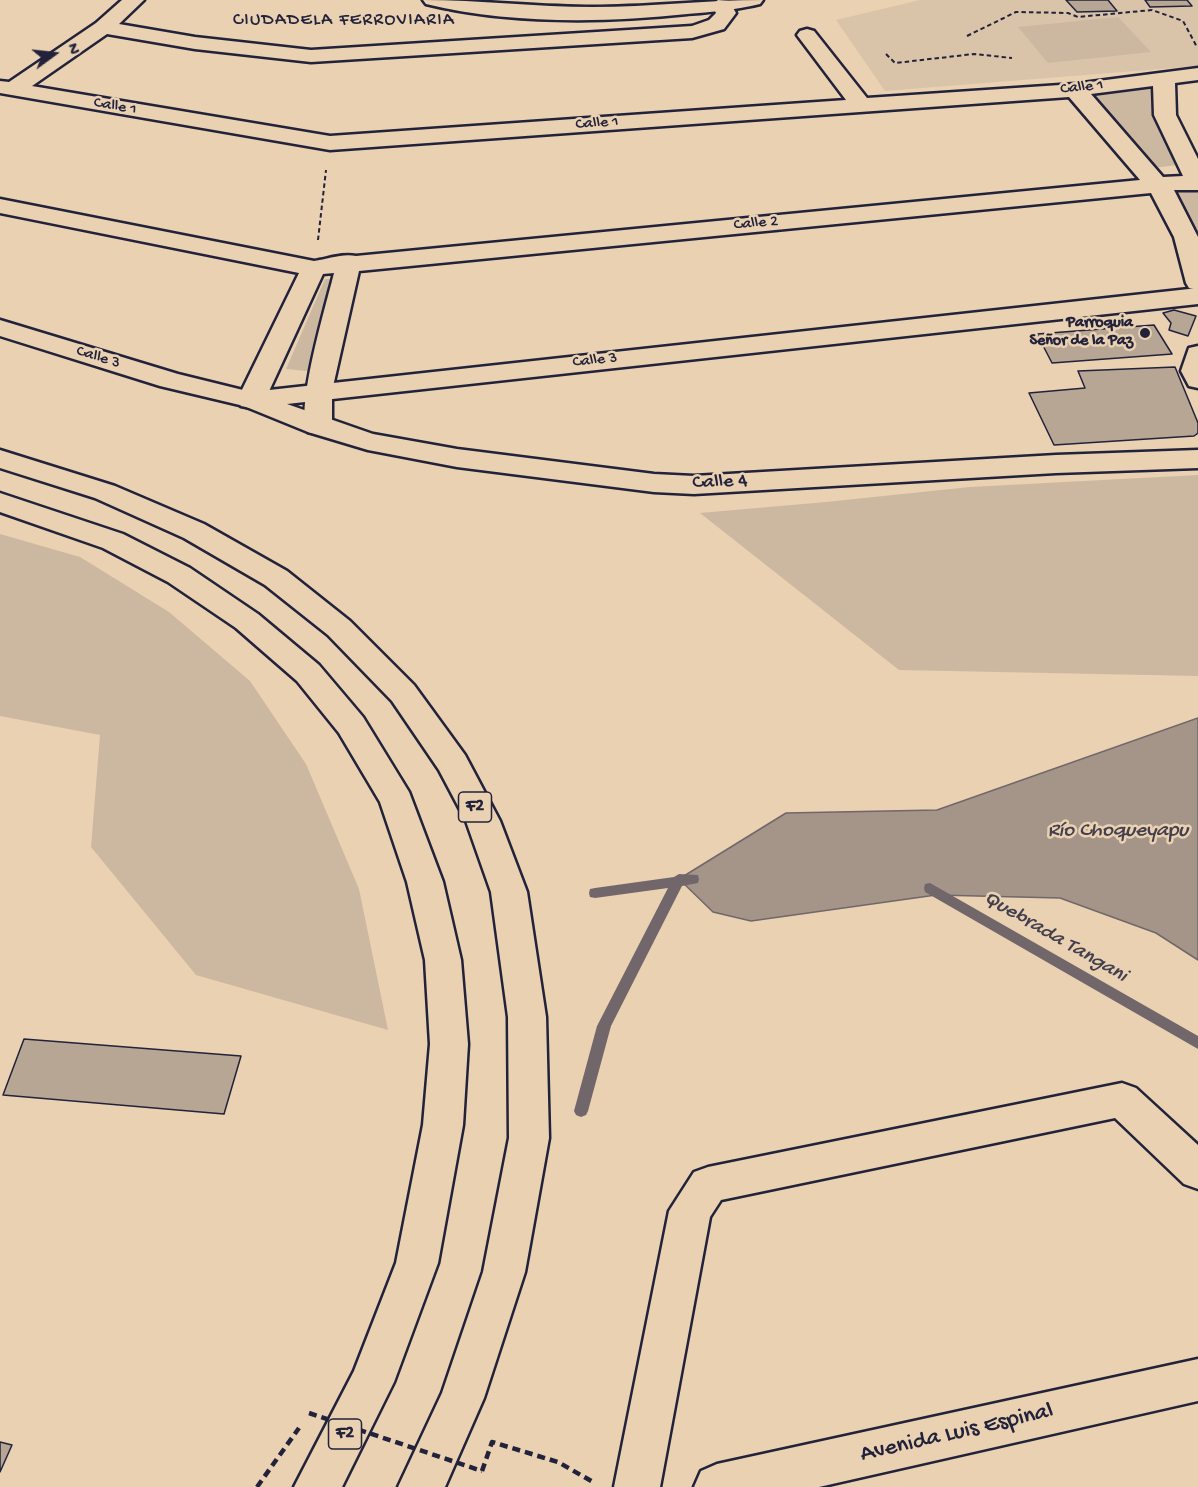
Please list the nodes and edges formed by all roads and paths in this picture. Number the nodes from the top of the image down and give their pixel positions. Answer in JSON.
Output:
{"nodes":[{"id":1,"x":134,"y":0,"type":"edge"},
{"id":2,"x":433,"y":0,"type":"edge"},
{"id":3,"x":753,"y":0,"type":"edge"},
{"id":4,"x":722,"y":5,"type":"junction"},
{"id":5,"x":103,"y":27,"type":"junction"},
{"id":6,"x":807,"y":35,"type":"dead end"},
{"id":7,"x":967,"y":36,"type":"dead end"},
{"id":8,"x":1192,"y":51,"type":"dead end"},
{"id":9,"x":886,"y":54,"type":"dead end"},
{"id":10,"x":1012,"y":58,"type":"dead end"},
{"id":11,"x":1198,"y":74,"type":"edge"},
{"id":12,"x":1164,"y":78,"type":"junction"},
{"id":13,"x":6,"y":88,"type":"edge"},
{"id":14,"x":1075,"y":90,"type":"junction"},
{"id":15,"x":861,"y":105,"type":"junction"},
{"id":16,"x":330,"y":143,"type":"junction"},
{"id":17,"x":1197,"y":182,"type":"edge"},
{"id":18,"x":1157,"y":185,"type":"junction"},
{"id":19,"x":0,"y":206,"type":"edge"},
{"id":20,"x":349,"y":262,"type":"junction"},
{"id":21,"x":314,"y":268,"type":"junction"},
{"id":22,"x":1198,"y":283,"type":"edge"},
{"id":23,"x":1198,"y":296,"type":"edge"},
{"id":24,"x":0,"y":328,"type":"edge"},
{"id":25,"x":1198,"y":354,"type":"edge"},
{"id":26,"x":1198,"y":380,"type":"edge"},
{"id":27,"x":319,"y":391,"type":"junction"},
{"id":28,"x":251,"y":400,"type":"junction"},
{"id":29,"x":318,"y":426,"type":"junction"},
{"id":30,"x":0,"y":459,"type":"edge"},
{"id":31,"x":1198,"y":459,"type":"edge"},
{"id":32,"x":0,"y":502,"type":"edge"},
{"id":33,"x":1198,"y":1171,"type":"edge"},
{"id":34,"x":1198,"y":1380,"type":"edge"},
{"id":35,"x":257,"y":1487,"type":"edge"},
{"id":36,"x":317,"y":1487,"type":"edge"},
{"id":37,"x":421,"y":1487,"type":"edge"},
{"id":38,"x":602,"y":1487,"type":"edge"},
{"id":39,"x":638,"y":1487,"type":"edge"},
{"id":40,"x":717,"y":1487,"type":"edge"}],
"edges":[{"from":1,"to":5,"type":"main road"},
{"from":2,"to":4,"type":"main road"},
{"from":3,"to":4,"type":"main road"},
{"from":4,"to":5,"type":"main road"},
{"from":5,"to":13,"type":"main road"},
{"from":6,"to":15,"type":"main road"},
{"from":7,"to":8,"type":"path"},
{"from":9,"to":10,"type":"path"},
{"from":11,"to":12,"type":"main road","name":"Calle 1"},
{"from":12,"to":14,"type":"main road","name":"Calle 1"},
{"from":12,"to":17,"type":"main road"},
{"from":13,"to":16,"type":"main road","name":"Calle 1"},
{"from":14,"to":15,"type":"main road","name":"Calle 1"},
{"from":14,"to":18,"type":"main road"},
{"from":15,"to":16,"type":"main road","name":"Calle 1"},
{"from":16,"to":21,"type":"path"},
{"from":17,"to":18,"type":"main road","name":"Calle 2"},
{"from":18,"to":20,"type":"main road","name":"Calle 2"},
{"from":18,"to":22,"type":"main road"},
{"from":19,"to":21,"type":"main road"},
{"from":20,"to":21,"type":"main road","name":"Calle 2"},
{"from":20,"to":27,"type":"main road"},
{"from":21,"to":28,"type":"main road"},
{"from":23,"to":27,"type":"main road","name":"Calle 3"},
{"from":24,"to":28,"type":"main road","name":"Calle 3"},
{"from":25,"to":26,"type":"main road"},
{"from":27,"to":28,"type":"main road","name":"Calle 3"},
{"from":27,"to":29,"type":"main road"},
{"from":28,"to":29,"type":"main road","name":"Calle 4"},
{"from":29,"to":31,"type":"main road","name":"Calle 4"},
{"from":30,"to":37,"type":"main road","number":"F2"},
{"from":32,"to":36,"type":"main road","number":"F2"},
{"from":33,"to":39,"type":"main road"},
{"from":34,"to":40,"type":"main road","name":"Avenida Luis Espinal"},
{"from":35,"to":38,"type":"path","bridge":true}]}
